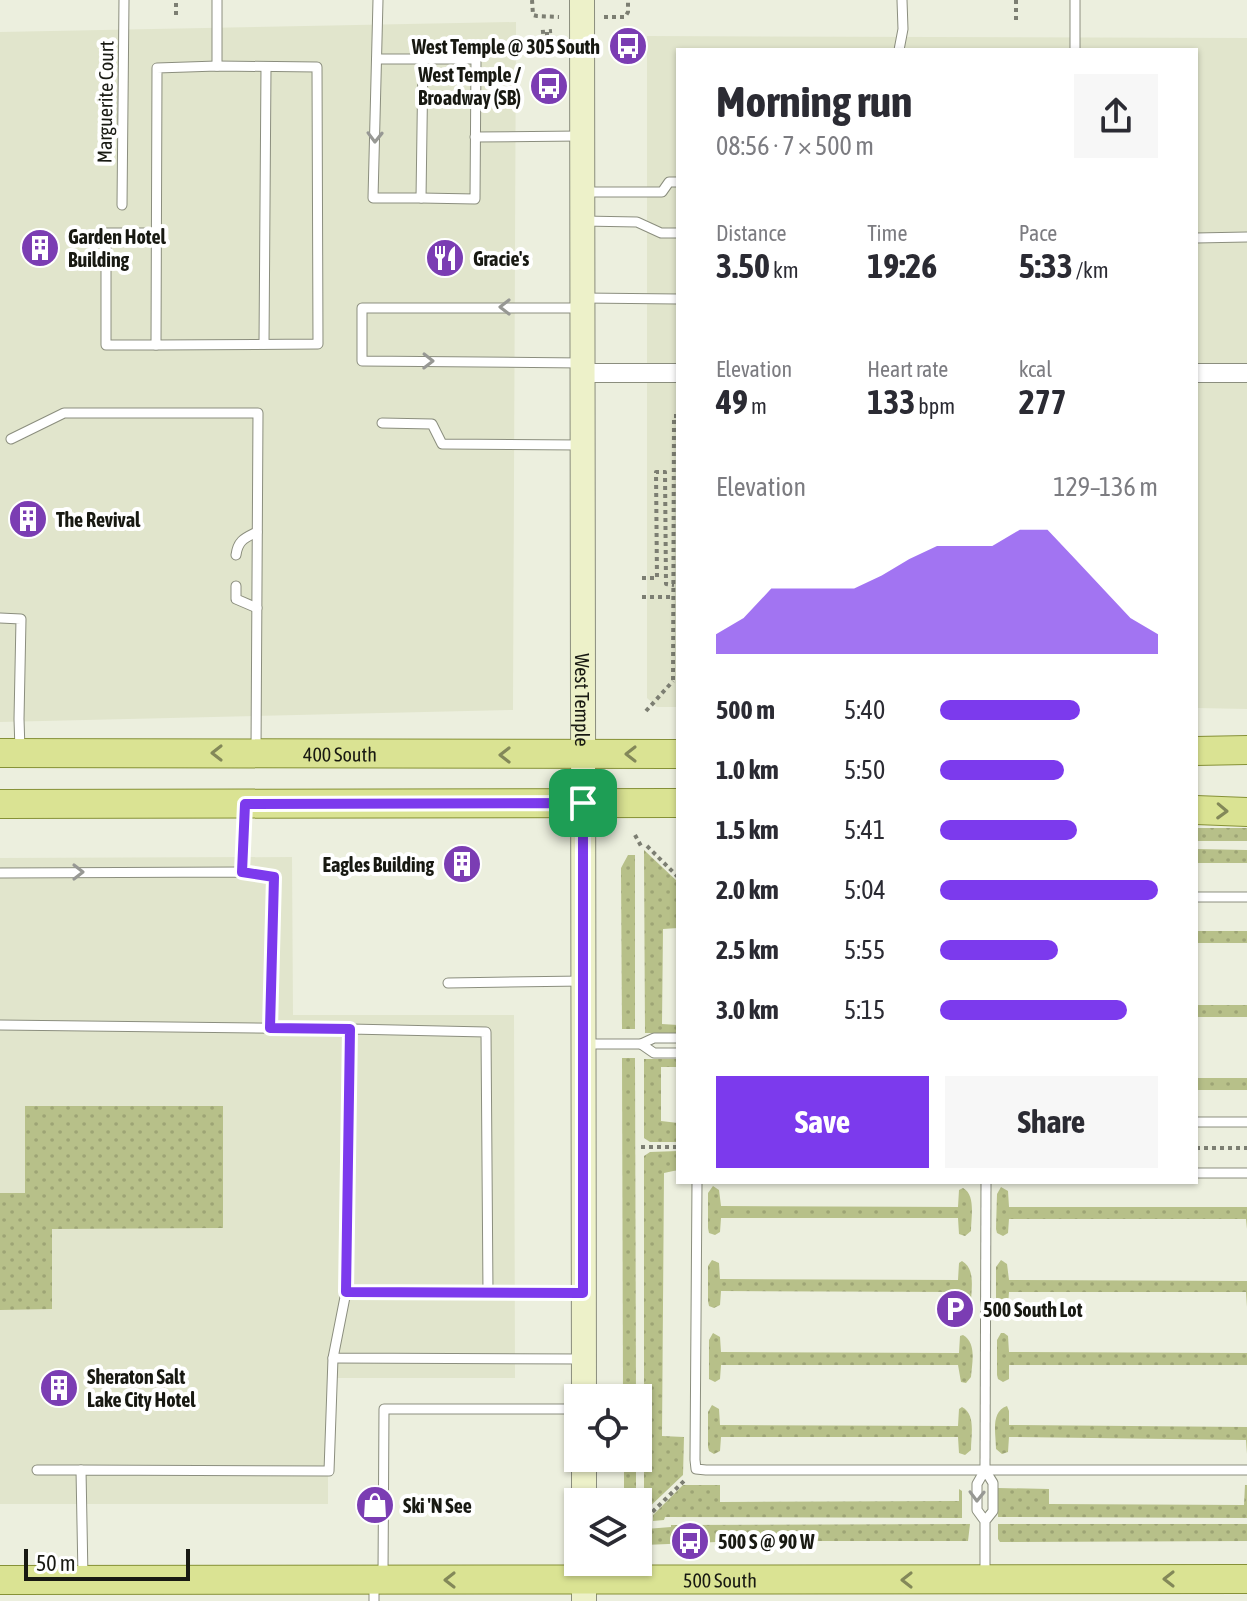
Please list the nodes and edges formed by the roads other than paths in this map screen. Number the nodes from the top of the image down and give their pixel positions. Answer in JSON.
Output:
{"nodes":[{"id":1,"x":124,"y":0,"type":"edge"},
{"id":2,"x":217,"y":0,"type":"edge"},
{"id":3,"x":378,"y":0,"type":"edge"},
{"id":4,"x":582,"y":0,"type":"edge"},
{"id":5,"x":902,"y":0,"type":"edge"},
{"id":6,"x":1075,"y":0,"type":"edge"},
{"id":7,"x":899,"y":48,"type":"edge"},
{"id":8,"x":1075,"y":48,"type":"edge"},
{"id":9,"x":377,"y":59,"type":"junction"},
{"id":10,"x":423,"y":60,"type":"junction"},
{"id":11,"x":217,"y":66,"type":"junction"},
{"id":12,"x":266,"y":67,"type":"junction"},
{"id":13,"x":582,"y":136,"type":"junction"},
{"id":14,"x":475,"y":137,"type":"junction"},
{"id":15,"x":676,"y":182,"type":"edge"},
{"id":16,"x":583,"y":192,"type":"junction"},
{"id":17,"x":421,"y":198,"type":"junction"},
{"id":18,"x":122,"y":205,"type":"dead end"},
{"id":19,"x":583,"y":221,"type":"junction"},
{"id":20,"x":156,"y":233,"type":"junction"},
{"id":21,"x":676,"y":233,"type":"edge"},
{"id":22,"x":1247,"y":237,"type":"edge"},
{"id":23,"x":1198,"y":238,"type":"edge"},
{"id":24,"x":676,"y":299,"type":"edge"},
{"id":25,"x":583,"y":303,"type":"junction"},
{"id":26,"x":264,"y":344,"type":"junction"},
{"id":27,"x":156,"y":345,"type":"junction"},
{"id":28,"x":583,"y":368,"type":"junction"},
{"id":29,"x":676,"y":373,"type":"edge"},
{"id":30,"x":1198,"y":373,"type":"edge"},
{"id":31,"x":1247,"y":373,"type":"edge"},
{"id":32,"x":382,"y":423,"type":"dead end"},
{"id":33,"x":11,"y":439,"type":"dead end"},
{"id":34,"x":583,"y":445,"type":"junction"},
{"id":35,"x":257,"y":532,"type":"junction"},
{"id":36,"x":236,"y":555,"type":"dead end"},
{"id":37,"x":236,"y":586,"type":"dead end"},
{"id":38,"x":257,"y":608,"type":"junction"},
{"id":39,"x":0,"y":618,"type":"edge"},
{"id":40,"x":1247,"y":750,"type":"edge"},
{"id":41,"x":1198,"y":751,"type":"edge"},
{"id":42,"x":10,"y":753,"type":"edge"},
{"id":43,"x":256,"y":754,"type":"junction"},
{"id":44,"x":583,"y":754,"type":"junction"},
{"id":45,"x":676,"y":754,"type":"edge"},
{"id":46,"x":583,"y":803,"type":"junction"},
{"id":47,"x":676,"y":803,"type":"edge"},
{"id":48,"x":0,"y":804,"type":"edge"},
{"id":49,"x":245,"y":804,"type":"junction"},
{"id":50,"x":1198,"y":810,"type":"edge"},
{"id":51,"x":1247,"y":812,"type":"edge"},
{"id":52,"x":242,"y":872,"type":"junction"},
{"id":53,"x":0,"y":873,"type":"edge"},
{"id":54,"x":1198,"y":897,"type":"edge"},
{"id":55,"x":1247,"y":897,"type":"edge"},
{"id":56,"x":583,"y":981,"type":"junction"},
{"id":57,"x":448,"y":983,"type":"dead end"},
{"id":58,"x":0,"y":1025,"type":"edge"},
{"id":59,"x":270,"y":1028,"type":"junction"},
{"id":60,"x":350,"y":1029,"type":"junction"},
{"id":61,"x":676,"y":1038,"type":"edge"},
{"id":62,"x":583,"y":1044,"type":"junction"},
{"id":63,"x":641,"y":1044,"type":"junction"},
{"id":64,"x":676,"y":1053,"type":"edge"},
{"id":65,"x":1198,"y":1122,"type":"edge"},
{"id":66,"x":1247,"y":1122,"type":"edge"},
{"id":67,"x":1198,"y":1173,"type":"edge"},
{"id":68,"x":1247,"y":1173,"type":"edge"},
{"id":69,"x":697,"y":1184,"type":"edge"},
{"id":70,"x":986,"y":1184,"type":"edge"},
{"id":71,"x":346,"y":1292,"type":"junction"},
{"id":72,"x":488,"y":1293,"type":"junction"},
{"id":73,"x":583,"y":1293,"type":"junction"},
{"id":74,"x":333,"y":1358,"type":"junction"},
{"id":75,"x":584,"y":1359,"type":"junction"},
{"id":76,"x":584,"y":1384,"type":"edge"},
{"id":77,"x":564,"y":1409,"type":"edge"},
{"id":78,"x":37,"y":1470,"type":"dead end"},
{"id":79,"x":81,"y":1470,"type":"junction"},
{"id":80,"x":985,"y":1470,"type":"junction"},
{"id":81,"x":1247,"y":1470,"type":"edge"},
{"id":82,"x":985,"y":1521,"type":"junction"},
{"id":83,"x":985,"y":1579,"type":"junction"},
{"id":84,"x":1247,"y":1579,"type":"edge"},
{"id":85,"x":0,"y":1580,"type":"edge"},
{"id":86,"x":83,"y":1580,"type":"junction"},
{"id":87,"x":584,"y":1581,"type":"edge"},
{"id":88,"x":377,"y":1587,"type":"edge"}],
"edges":[{"from":1,"to":18,"type":"lane","name":"Marguerite Court"},
{"from":2,"to":11,"type":"lane"},
{"from":3,"to":9,"type":"lane"},
{"from":4,"to":13,"type":"main road","name":"West Temple"},
{"from":5,"to":7,"type":"lane"},
{"from":6,"to":8,"type":"lane"},
{"from":9,"to":10,"type":"lane"},
{"from":9,"to":17,"type":"lane","one_way":true},
{"from":10,"to":14,"type":"lane"},
{"from":10,"to":17,"type":"lane"},
{"from":11,"to":12,"type":"lane"},
{"from":11,"to":20,"type":"lane"},
{"from":12,"to":26,"type":"lane"},
{"from":12,"to":26,"type":"lane"},
{"from":13,"to":14,"type":"lane"},
{"from":13,"to":16,"type":"main road","name":"West Temple"},
{"from":14,"to":17,"type":"lane"},
{"from":15,"to":16,"type":"lane"},
{"from":16,"to":19,"type":"main road","name":"West Temple"},
{"from":19,"to":21,"type":"lane"},
{"from":19,"to":25,"type":"main road","name":"West Temple"},
{"from":20,"to":27,"type":"lane"},
{"from":20,"to":27,"type":"lane"},
{"from":22,"to":23,"type":"lane"},
{"from":24,"to":25,"type":"lane"},
{"from":25,"to":28,"type":"main road","name":"West Temple"},
{"from":25,"to":28,"type":"lane","one_way":true},
{"from":26,"to":27,"type":"lane"},
{"from":28,"to":29,"type":"street"},
{"from":28,"to":34,"type":"main road","name":"West Temple"},
{"from":30,"to":31,"type":"street"},
{"from":32,"to":34,"type":"lane"},
{"from":33,"to":35,"type":"lane"},
{"from":34,"to":44,"type":"main road","name":"West Temple"},
{"from":35,"to":36,"type":"lane"},
{"from":35,"to":38,"type":"lane"},
{"from":37,"to":38,"type":"lane"},
{"from":38,"to":43,"type":"lane"},
{"from":39,"to":42,"type":"lane"},
{"from":40,"to":41,"type":"main road"},
{"from":43,"to":42,"type":"main road","name":"400 South","one_way":true},
{"from":44,"to":43,"type":"main road","name":"400 South","one_way":true},
{"from":45,"to":44,"type":"main road","name":"400 South","one_way":true},
{"from":44,"to":46,"type":"main road","name":"West Temple"},
{"from":46,"to":47,"type":"main road"},
{"from":46,"to":49,"type":"main road"},
{"from":46,"to":56,"type":"main road","name":"West Temple"},
{"from":48,"to":49,"type":"main road"},
{"from":49,"to":52,"type":"lane"},
{"from":50,"to":51,"type":"main road","one_way":true},
{"from":53,"to":52,"type":"lane","one_way":true},
{"from":52,"to":59,"type":"lane"},
{"from":54,"to":55,"type":"lane"},
{"from":56,"to":57,"type":"lane"},
{"from":56,"to":62,"type":"main road","name":"West Temple"},
{"from":58,"to":59,"type":"lane"},
{"from":59,"to":60,"type":"lane"},
{"from":60,"to":71,"type":"lane"},
{"from":60,"to":72,"type":"lane"},
{"from":61,"to":63,"type":"lane"},
{"from":62,"to":63,"type":"lane"},
{"from":62,"to":73,"type":"main road","name":"West Temple"},
{"from":63,"to":64,"type":"lane"},
{"from":65,"to":66,"type":"lane"},
{"from":67,"to":68,"type":"lane"},
{"from":69,"to":80,"type":"lane"},
{"from":70,"to":80,"type":"lane"},
{"from":71,"to":72,"type":"lane"},
{"from":71,"to":74,"type":"lane"},
{"from":72,"to":73,"type":"lane"},
{"from":73,"to":75,"type":"main road","name":"West Temple"},
{"from":74,"to":75,"type":"lane"},
{"from":74,"to":79,"type":"lane"},
{"from":75,"to":76,"type":"main road","name":"West Temple"},
{"from":77,"to":88,"type":"lane"},
{"from":78,"to":79,"type":"lane"},
{"from":79,"to":86,"type":"lane"},
{"from":80,"to":81,"type":"lane"},
{"from":80,"to":82,"type":"lane","one_way":true},
{"from":80,"to":82,"type":"lane"},
{"from":82,"to":83,"type":"lane"},
{"from":84,"to":83,"type":"main road","name":"500 South","one_way":true},
{"from":83,"to":87,"type":"main road","name":"500 South","one_way":true},
{"from":85,"to":86,"type":"main road","name":"500 South"},
{"from":86,"to":88,"type":"main road","name":"500 South"},
{"from":87,"to":88,"type":"main road","name":"500 South","one_way":true}]}
